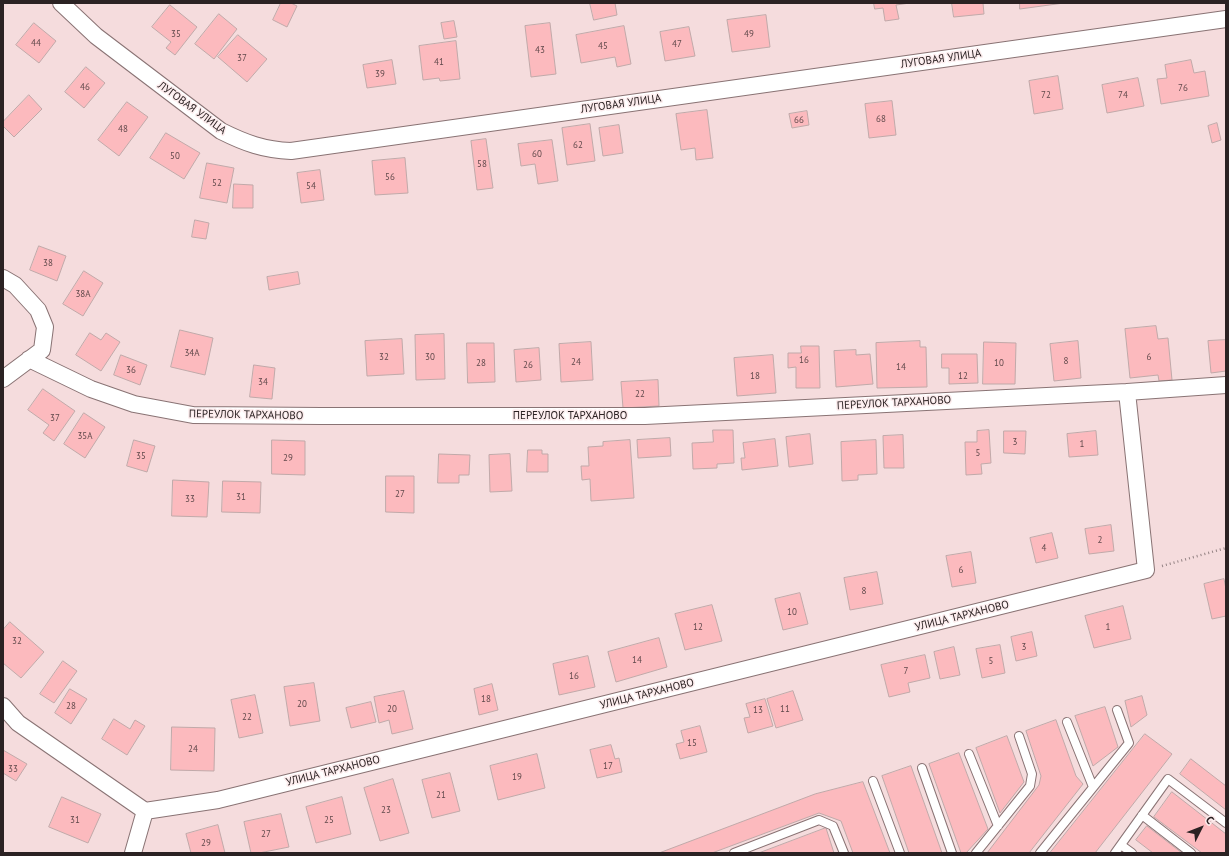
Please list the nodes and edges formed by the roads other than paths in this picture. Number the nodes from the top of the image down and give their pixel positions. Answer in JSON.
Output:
{"nodes":[{"id":1,"x":61,"y":3,"type":"edge"},
{"id":2,"x":1226,"y":19,"type":"edge"},
{"id":3,"x":3,"y":278,"type":"edge"},
{"id":4,"x":29,"y":359,"type":"junction"},
{"id":5,"x":3,"y":379,"type":"edge"},
{"id":6,"x":1226,"y":385,"type":"edge"},
{"id":7,"x":1127,"y":392,"type":"junction"},
{"id":8,"x":3,"y":706,"type":"edge"},
{"id":9,"x":1117,"y":710,"type":"dead end"},
{"id":10,"x":1067,"y":722,"type":"dead end"},
{"id":11,"x":1019,"y":736,"type":"dead end"},
{"id":12,"x":969,"y":754,"type":"dead end"},
{"id":13,"x":922,"y":768,"type":"dead end"},
{"id":14,"x":874,"y":781,"type":"dead end"},
{"id":15,"x":1093,"y":787,"type":"junction"},
{"id":16,"x":145,"y":811,"type":"junction"},
{"id":17,"x":1142,"y":815,"type":"junction"},
{"id":18,"x":1226,"y":824,"type":"edge"},
{"id":19,"x":998,"y":826,"type":"junction"},
{"id":20,"x":1121,"y":845,"type":"junction"},
{"id":21,"x":133,"y":853,"type":"edge"},
{"id":22,"x":734,"y":853,"type":"edge"},
{"id":23,"x":844,"y":853,"type":"edge"},
{"id":24,"x":900,"y":853,"type":"edge"},
{"id":25,"x":952,"y":853,"type":"edge"},
{"id":26,"x":976,"y":853,"type":"edge"},
{"id":27,"x":1040,"y":853,"type":"edge"},
{"id":28,"x":1115,"y":853,"type":"edge"},
{"id":29,"x":1132,"y":853,"type":"edge"},
{"id":30,"x":1191,"y":853,"type":"edge"}],
"edges":[{"from":1,"to":2,"type":"street","name":"ЛУГОВАЯ УЛИЦА"},
{"from":3,"to":4,"type":"street"},
{"from":4,"to":5,"type":"street"},
{"from":4,"to":7,"type":"street","name":"ПЕРЕУЛОК ТАРХАНОВО"},
{"from":6,"to":7,"type":"street","name":"ПЕРЕУЛОК ТАРХАНОВО"},
{"from":7,"to":16,"type":"street","name":"УЛИЦА ТАРХАНОВО"},
{"from":8,"to":16,"type":"street"},
{"from":9,"to":15,"type":"lane"},
{"from":10,"to":15,"type":"lane"},
{"from":11,"to":19,"type":"lane"},
{"from":12,"to":19,"type":"lane"},
{"from":13,"to":25,"type":"lane"},
{"from":14,"to":24,"type":"lane"},
{"from":15,"to":27,"type":"lane"},
{"from":16,"to":21,"type":"street"},
{"from":17,"to":18,"type":"lane"},
{"from":17,"to":20,"type":"lane"},
{"from":17,"to":30,"type":"lane"},
{"from":19,"to":26,"type":"lane"},
{"from":20,"to":28,"type":"lane"},
{"from":20,"to":29,"type":"lane"},
{"from":22,"to":23,"type":"lane"}]}
